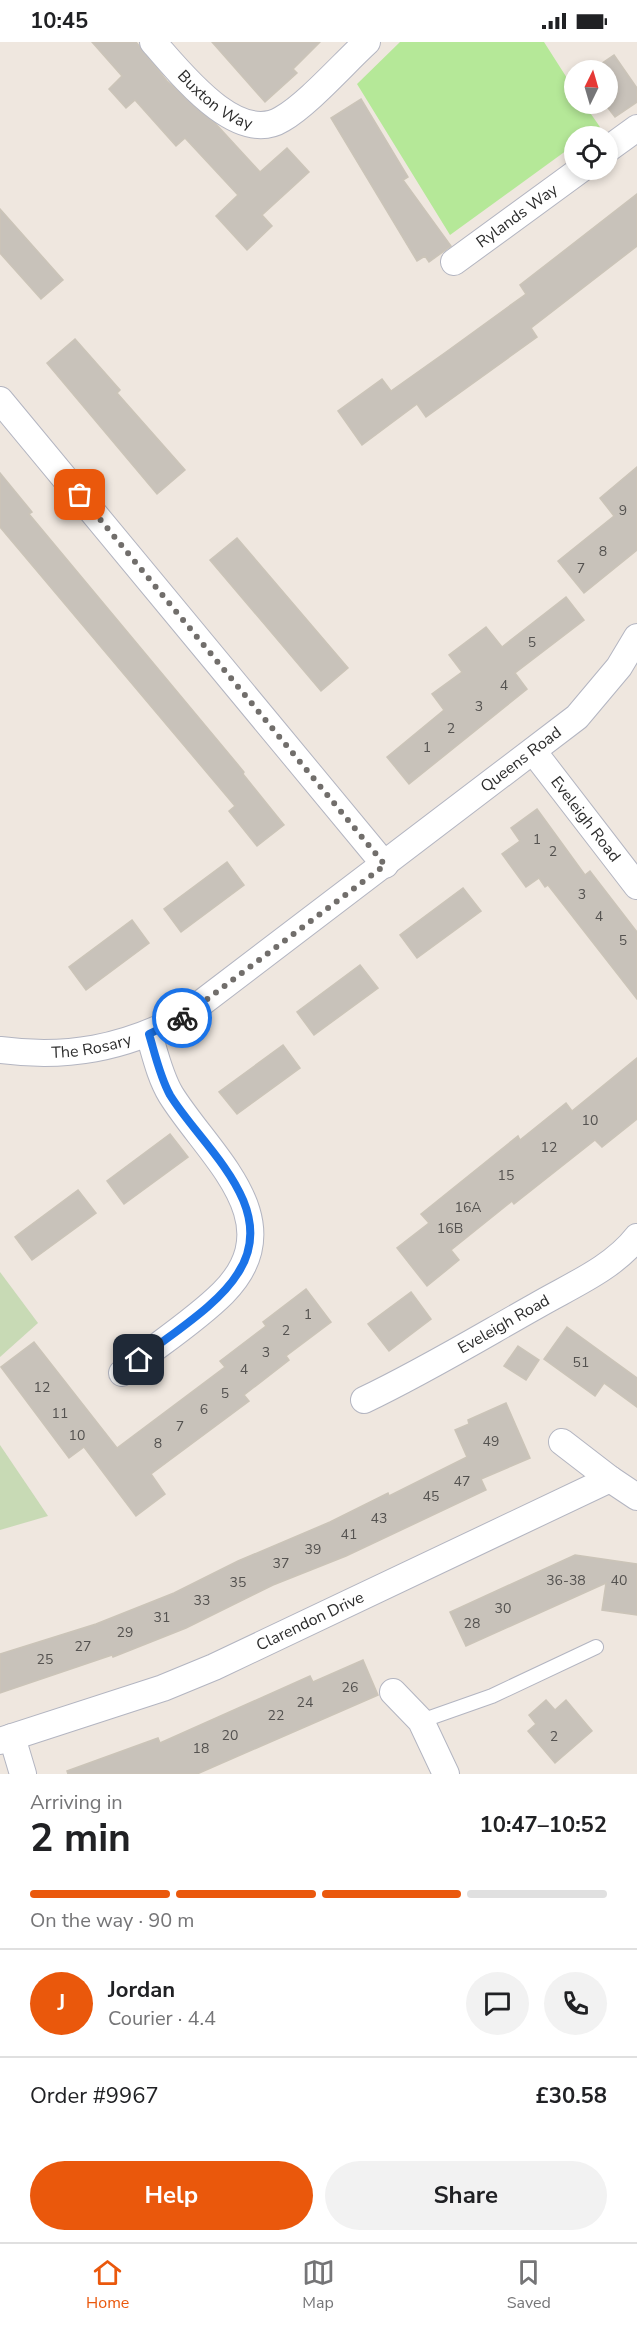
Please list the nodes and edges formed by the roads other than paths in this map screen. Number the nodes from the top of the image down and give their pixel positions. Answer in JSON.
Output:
{"nodes":[{"id":1,"x":153,"y":42,"type":"edge"},
{"id":2,"x":367,"y":42,"type":"edge"},
{"id":3,"x":637,"y":128,"type":"edge"},
{"id":4,"x":618,"y":142,"type":"edge"},
{"id":5,"x":566,"y":180,"type":"edge"},
{"id":6,"x":454,"y":262,"type":"dead end"},
{"id":7,"x":0,"y":400,"type":"edge"},
{"id":8,"x":637,"y":637,"type":"edge"},
{"id":9,"x":533,"y":751,"type":"junction"},
{"id":10,"x":385,"y":865,"type":"junction"},
{"id":11,"x":637,"y":886,"type":"edge"},
{"id":12,"x":149,"y":1034,"type":"junction"},
{"id":13,"x":0,"y":1050,"type":"edge"},
{"id":14,"x":637,"y":1237,"type":"edge"},
{"id":15,"x":122,"y":1373,"type":"dead end"},
{"id":16,"x":364,"y":1400,"type":"dead end"},
{"id":17,"x":562,"y":1442,"type":"dead end"},
{"id":18,"x":610,"y":1479,"type":"junction"},
{"id":19,"x":637,"y":1497,"type":"edge"},
{"id":20,"x":596,"y":1647,"type":"dead end"},
{"id":21,"x":393,"y":1692,"type":"dead end"},
{"id":22,"x":421,"y":1721,"type":"junction"},
{"id":23,"x":6,"y":1739,"type":"edge"},
{"id":24,"x":24,"y":1774,"type":"edge"},
{"id":25,"x":446,"y":1774,"type":"edge"}],
"edges":[{"from":1,"to":2,"type":"street","name":"Buxton Way"},
{"from":3,"to":4,"type":"street"},
{"from":5,"to":6,"type":"street","name":"Rylands Way"},
{"from":7,"to":10,"type":"street"},
{"from":8,"to":9,"type":"street","name":"Queens Road"},
{"from":9,"to":10,"type":"street","name":"Queens Road"},
{"from":9,"to":11,"type":"street","name":"Eveleigh Road"},
{"from":10,"to":12,"type":"street","name":"The Rosary"},
{"from":12,"to":13,"type":"street","name":"The Rosary"},
{"from":12,"to":15,"type":"street"},
{"from":14,"to":16,"type":"street","name":"Eveleigh Road"},
{"from":17,"to":18,"type":"street"},
{"from":18,"to":19,"type":"street"},
{"from":18,"to":23,"type":"street","name":"Clarendon Drive"},
{"from":20,"to":22,"type":"lane"},
{"from":21,"to":22,"type":"street"},
{"from":22,"to":25,"type":"street"},
{"from":23,"to":24,"type":"street"}]}
